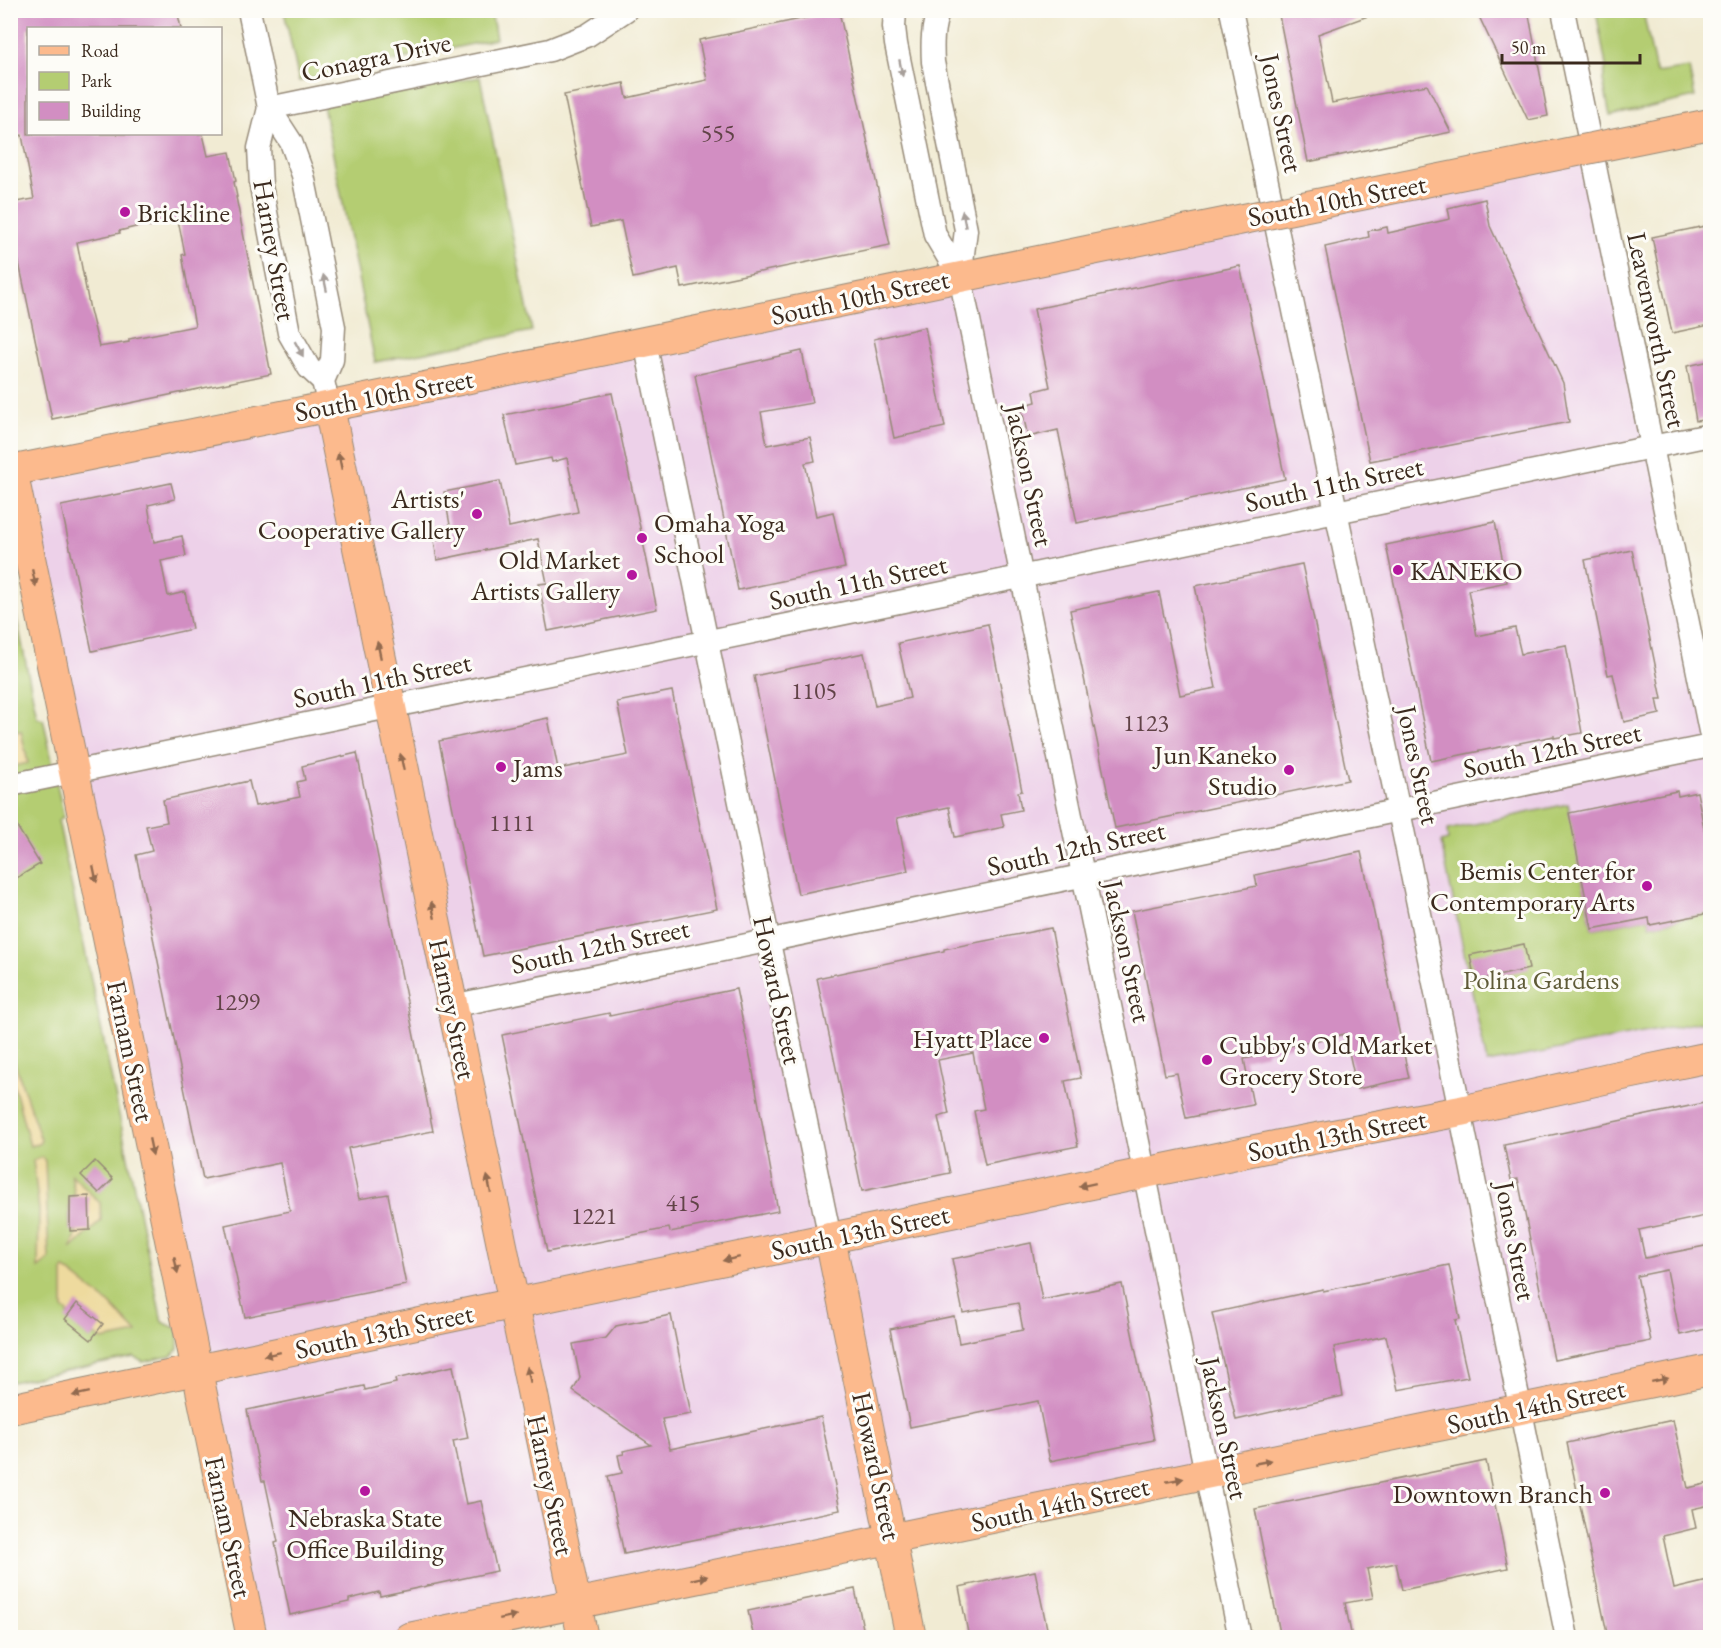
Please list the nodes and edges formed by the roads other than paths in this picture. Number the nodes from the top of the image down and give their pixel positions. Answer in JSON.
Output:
{"nodes":[{"id":1,"x":249,"y":10,"type":"edge"},
{"id":2,"x":626,"y":10,"type":"edge"},
{"id":3,"x":895,"y":10,"type":"edge"},
{"id":4,"x":939,"y":10,"type":"edge"},
{"id":5,"x":1231,"y":10,"type":"edge"},
{"id":6,"x":1563,"y":10,"type":"edge"},
{"id":7,"x":269,"y":108,"type":"junction"},
{"id":8,"x":1710,"y":124,"type":"edge"},
{"id":9,"x":960,"y":277,"type":"junction"},
{"id":10,"x":645,"y":342,"type":"junction"},
{"id":11,"x":326,"y":394,"type":"junction"},
{"id":12,"x":1710,"y":435,"type":"edge"},
{"id":13,"x":1652,"y":447,"type":"junction"},
{"id":14,"x":11,"y":468,"type":"edge"},
{"id":15,"x":1336,"y":512,"type":"junction"},
{"id":16,"x":1022,"y":577,"type":"junction"},
{"id":17,"x":707,"y":642,"type":"junction"},
{"id":18,"x":391,"y":707,"type":"junction"},
{"id":19,"x":1710,"y":732,"type":"edge"},
{"id":20,"x":1710,"y":746,"type":"edge"},
{"id":21,"x":74,"y":772,"type":"junction"},
{"id":22,"x":10,"y":785,"type":"edge"},
{"id":23,"x":1399,"y":811,"type":"junction"},
{"id":24,"x":1083,"y":876,"type":"junction"},
{"id":25,"x":768,"y":941,"type":"junction"},
{"id":26,"x":452,"y":1006,"type":"junction"},
{"id":27,"x":1710,"y":1057,"type":"edge"},
{"id":28,"x":1461,"y":1111,"type":"junction"},
{"id":29,"x":1145,"y":1174,"type":"junction"},
{"id":30,"x":830,"y":1238,"type":"junction"},
{"id":31,"x":514,"y":1304,"type":"junction"},
{"id":32,"x":198,"y":1370,"type":"junction"},
{"id":33,"x":1710,"y":1370,"type":"edge"},
{"id":34,"x":10,"y":1409,"type":"edge"},
{"id":35,"x":1521,"y":1409,"type":"junction"},
{"id":36,"x":1206,"y":1474,"type":"junction"},
{"id":37,"x":892,"y":1538,"type":"junction"},
{"id":38,"x":576,"y":1603,"type":"junction"},
{"id":39,"x":252,"y":1638,"type":"edge"},
{"id":40,"x":409,"y":1638,"type":"edge"},
{"id":41,"x":583,"y":1638,"type":"edge"},
{"id":42,"x":911,"y":1638,"type":"edge"},
{"id":43,"x":1240,"y":1638,"type":"edge"},
{"id":44,"x":1567,"y":1638,"type":"edge"}],
"edges":[{"from":1,"to":7,"type":"street","name":"Harney Street"},
{"from":2,"to":7,"type":"street","name":"Conagra Drive"},
{"from":3,"to":9,"type":"street","name":"Jackson Street","one_way":true},
{"from":9,"to":4,"type":"street","name":"Jackson Street","one_way":true},
{"from":5,"to":15,"type":"street","name":"Jones Street"},
{"from":6,"to":13,"type":"street","name":"Leavenworth Street"},
{"from":11,"to":7,"type":"street","name":"Harney Street","one_way":true},
{"from":7,"to":11,"type":"street","name":"Harney Street","one_way":true},
{"from":8,"to":9,"type":"main road","name":"South 10th Street","bridge":true},
{"from":9,"to":10,"type":"main road","name":"South 10th Street"},
{"from":9,"to":16,"type":"street","name":"Jackson Street"},
{"from":10,"to":11,"type":"main road","name":"South 10th Street"},
{"from":10,"to":17,"type":"street","name":"Howard Street"},
{"from":11,"to":14,"type":"main road","name":"South 10th Street"},
{"from":18,"to":11,"type":"main road","name":"Harney Street","one_way":true},
{"from":12,"to":13,"type":"street","name":"South 11th Street"},
{"from":13,"to":15,"type":"street","name":"South 11th Street"},
{"from":13,"to":19,"type":"street","name":"Leavenworth Street"},
{"from":14,"to":21,"type":"main road","name":"Farnam Street","one_way":true},
{"from":15,"to":16,"type":"street","name":"South 11th Street"},
{"from":15,"to":23,"type":"street","name":"Jones Street"},
{"from":16,"to":17,"type":"street","name":"South 11th Street"},
{"from":16,"to":24,"type":"street","name":"Jackson Street"},
{"from":17,"to":18,"type":"street","name":"South 11th Street"},
{"from":17,"to":25,"type":"street","name":"Howard Street"},
{"from":18,"to":21,"type":"street","name":"South 11th Street"},
{"from":26,"to":18,"type":"main road","name":"Harney Street","one_way":true},
{"from":20,"to":23,"type":"street","name":"South 12th Street"},
{"from":21,"to":22,"type":"street","name":"South 11th Street"},
{"from":21,"to":32,"type":"main road","name":"Farnam Street","one_way":true},
{"from":23,"to":24,"type":"street","name":"South 12th Street"},
{"from":23,"to":28,"type":"street","name":"Jones Street"},
{"from":24,"to":25,"type":"street","name":"South 12th Street"},
{"from":24,"to":29,"type":"street","name":"Jackson Street"},
{"from":25,"to":26,"type":"street","name":"South 12th Street"},
{"from":25,"to":30,"type":"street","name":"Howard Street"},
{"from":31,"to":26,"type":"main road","name":"Harney Street","one_way":true},
{"from":27,"to":28,"type":"main road","name":"South 13th Street"},
{"from":28,"to":29,"type":"main road","name":"South 13th Street"},
{"from":28,"to":35,"type":"street","name":"Jones Street"},
{"from":29,"to":30,"type":"main road","name":"South 13th Street","one_way":true},
{"from":29,"to":36,"type":"street","name":"Jackson Street"},
{"from":30,"to":31,"type":"main road","name":"South 13th Street","one_way":true},
{"from":30,"to":37,"type":"main road","name":"Howard Street"},
{"from":31,"to":32,"type":"main road","name":"South 13th Street","one_way":true},
{"from":38,"to":31,"type":"main road","name":"Harney Street","one_way":true},
{"from":32,"to":34,"type":"main road","name":"South 13th Street","one_way":true},
{"from":32,"to":39,"type":"main road","name":"Farnam Street"},
{"from":35,"to":33,"type":"main road","name":"South 14th Street","one_way":true},
{"from":36,"to":35,"type":"main road","name":"South 14th Street","one_way":true},
{"from":35,"to":44,"type":"street","name":"Jones Street"},
{"from":37,"to":36,"type":"main road","name":"South 14th Street","one_way":true},
{"from":36,"to":43,"type":"street","name":"Jackson Street"},
{"from":38,"to":37,"type":"main road","name":"South 14th Street","one_way":true},
{"from":37,"to":42,"type":"main road","name":"Howard Street"},
{"from":40,"to":38,"type":"main road","name":"South 14th Street","one_way":true},
{"from":38,"to":41,"type":"main road","name":"Harney Street"}]}
